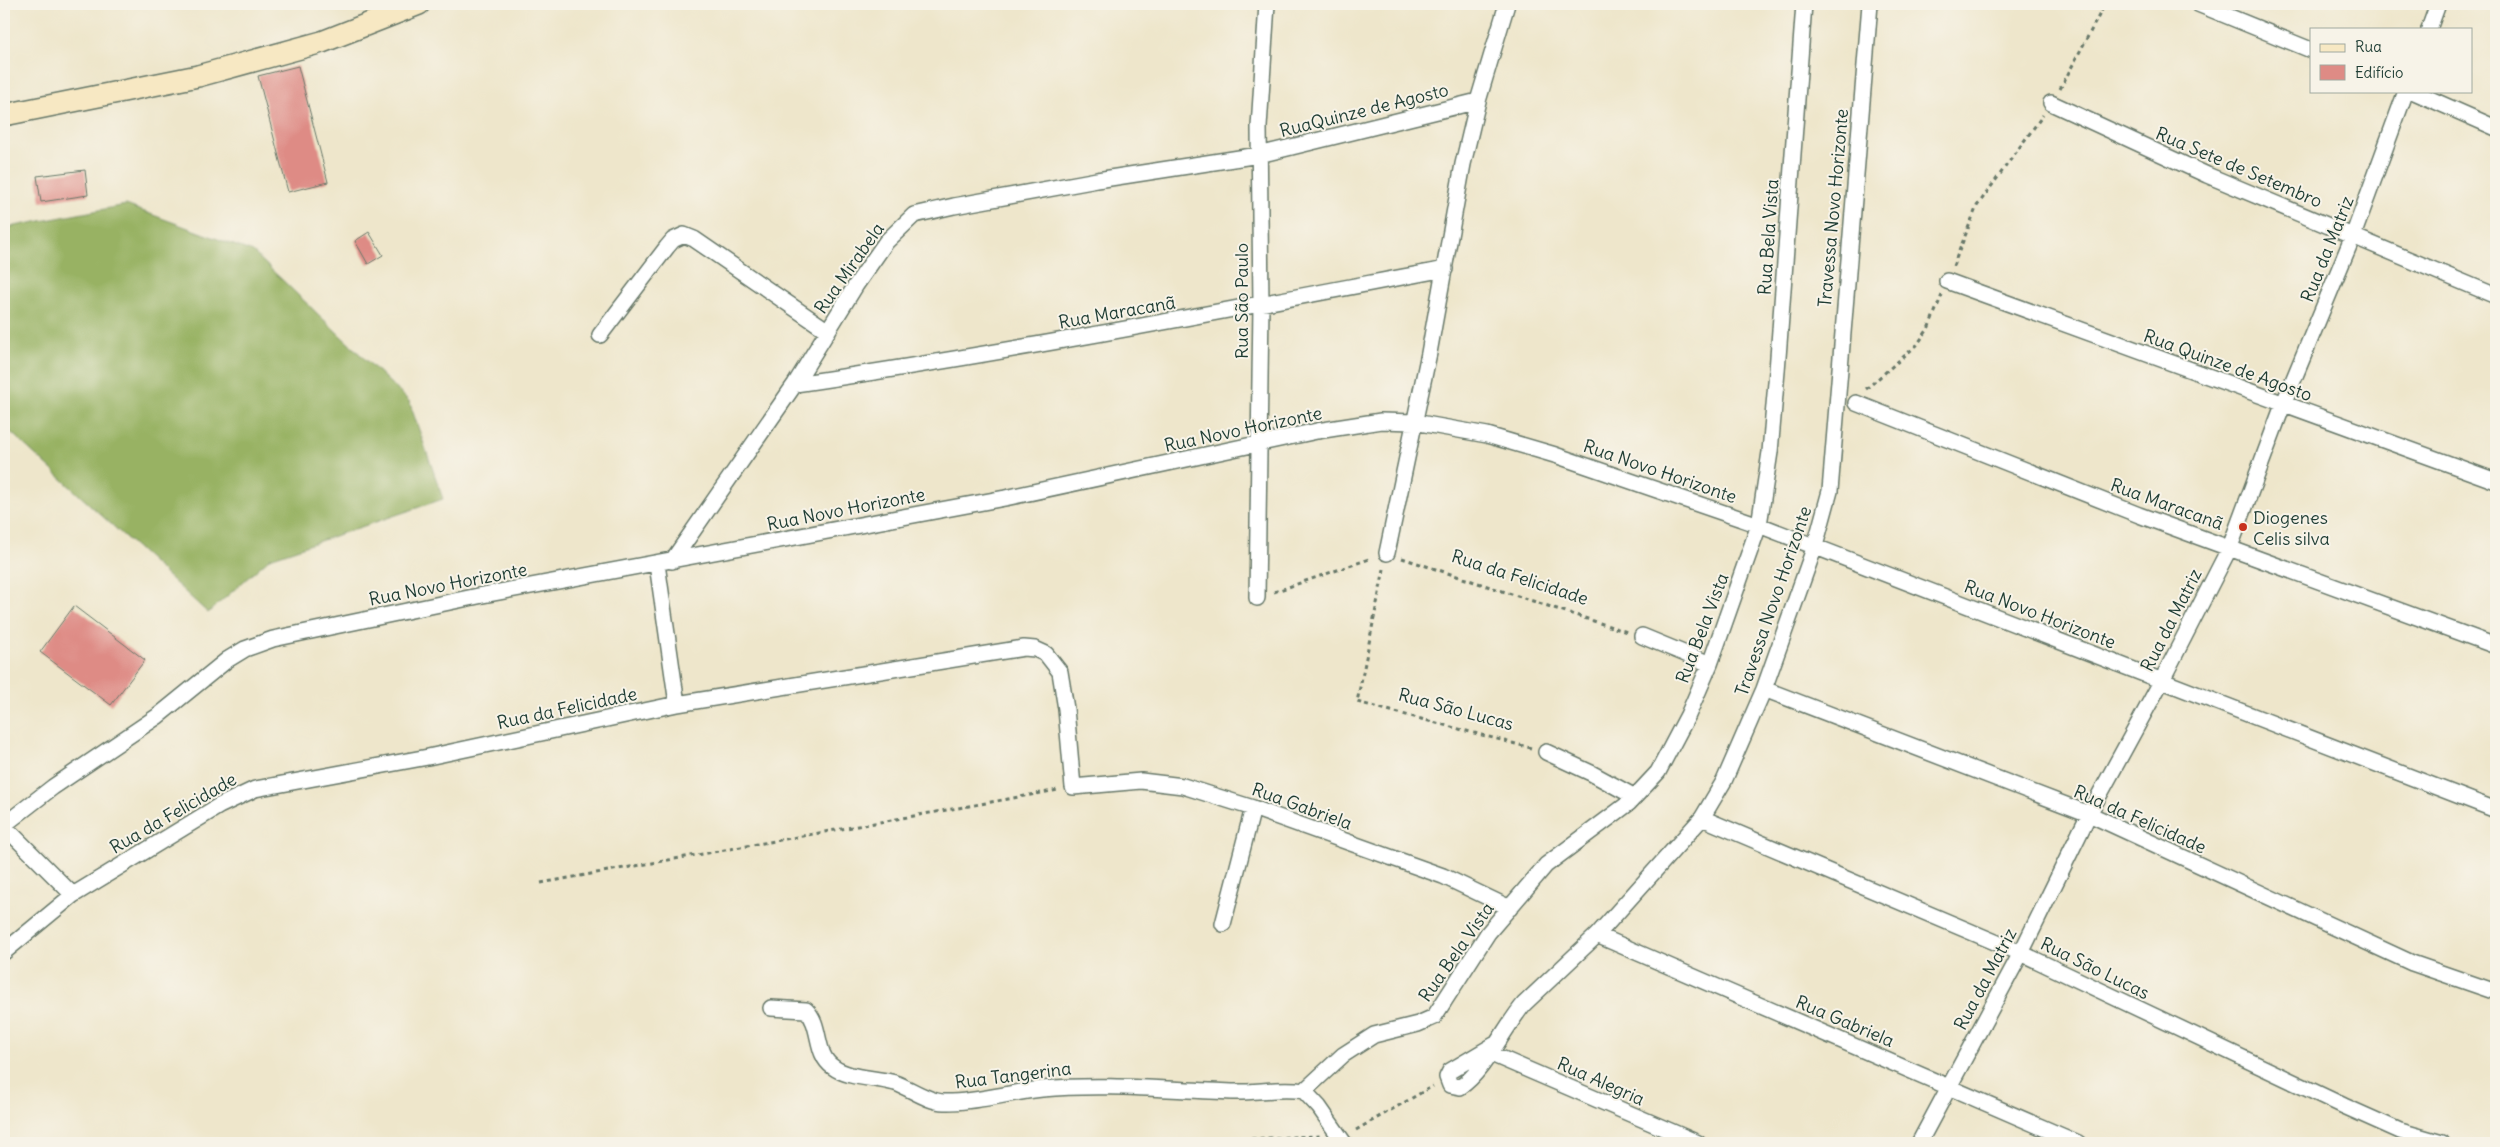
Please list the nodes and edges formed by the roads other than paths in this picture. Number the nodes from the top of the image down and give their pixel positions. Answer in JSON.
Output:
{"nodes":[{"id":1,"x":419,"y":4,"type":"edge"},
{"id":2,"x":1267,"y":4,"type":"edge"},
{"id":3,"x":1507,"y":4,"type":"edge"},
{"id":4,"x":1804,"y":4,"type":"edge"},
{"id":5,"x":1870,"y":4,"type":"edge"},
{"id":6,"x":2198,"y":4,"type":"edge"},
{"id":7,"x":2438,"y":4,"type":"edge"},
{"id":8,"x":2429,"y":28,"type":"edge"},
{"id":9,"x":2310,"y":50,"type":"edge"},
{"id":10,"x":2406,"y":92,"type":"edge"},
{"id":11,"x":2414,"y":92,"type":"edge"},
{"id":12,"x":1478,"y":101,"type":"junction"},
{"id":13,"x":2051,"y":104,"type":"road end"},
{"id":14,"x":4,"y":115,"type":"edge"},
{"id":15,"x":2496,"y":128,"type":"edge"},
{"id":16,"x":1259,"y":155,"type":"junction"},
{"id":17,"x":2353,"y":236,"type":"junction"},
{"id":18,"x":1445,"y":269,"type":"junction"},
{"id":19,"x":1947,"y":281,"type":"road end"},
{"id":20,"x":2496,"y":296,"type":"edge"},
{"id":21,"x":1261,"y":304,"type":"junction"},
{"id":22,"x":828,"y":331,"type":"junction"},
{"id":23,"x":600,"y":335,"type":"dead end"},
{"id":24,"x":795,"y":384,"type":"junction"},
{"id":25,"x":1856,"y":403,"type":"road end"},
{"id":26,"x":2283,"y":405,"type":"junction"},
{"id":27,"x":1414,"y":422,"type":"junction"},
{"id":28,"x":1257,"y":444,"type":"junction"},
{"id":29,"x":2496,"y":481,"type":"edge"},
{"id":30,"x":1760,"y":525,"type":"junction"},
{"id":31,"x":1815,"y":546,"type":"junction"},
{"id":32,"x":2230,"y":547,"type":"junction"},
{"id":33,"x":1387,"y":553,"type":"road end"},
{"id":34,"x":672,"y":561,"type":"junction"},
{"id":35,"x":657,"y":564,"type":"junction"},
{"id":36,"x":1256,"y":598,"type":"road end"},
{"id":37,"x":1642,"y":636,"type":"road end"},
{"id":38,"x":2496,"y":646,"type":"edge"},
{"id":39,"x":1710,"y":664,"type":"junction"},
{"id":40,"x":2161,"y":682,"type":"junction"},
{"id":41,"x":1764,"y":689,"type":"junction"},
{"id":42,"x":677,"y":704,"type":"junction"},
{"id":43,"x":1546,"y":752,"type":"road end"},
{"id":44,"x":1073,"y":787,"type":"joint"},
{"id":45,"x":1635,"y":797,"type":"junction"},
{"id":46,"x":1253,"y":808,"type":"junction"},
{"id":47,"x":2496,"y":810,"type":"edge"},
{"id":48,"x":2090,"y":814,"type":"junction"},
{"id":49,"x":1702,"y":818,"type":"junction"},
{"id":50,"x":4,"y":826,"type":"edge"},
{"id":51,"x":73,"y":895,"type":"junction"},
{"id":52,"x":1510,"y":908,"type":"junction"},
{"id":53,"x":1223,"y":924,"type":"dead end"},
{"id":54,"x":1597,"y":935,"type":"junction"},
{"id":55,"x":4,"y":952,"type":"edge"},
{"id":56,"x":2021,"y":953,"type":"junction"},
{"id":57,"x":2496,"y":992,"type":"edge"},
{"id":58,"x":771,"y":1008,"type":"dead end"},
{"id":59,"x":1492,"y":1049,"type":"junction"},
{"id":60,"x":1447,"y":1078,"type":"road end"},
{"id":61,"x":1948,"y":1086,"type":"junction"},
{"id":62,"x":1304,"y":1091,"type":"junction"},
{"id":63,"x":1341,"y":1139,"type":"edge"},
{"id":64,"x":1698,"y":1143,"type":"edge"},
{"id":65,"x":1919,"y":1143,"type":"edge"},
{"id":66,"x":2078,"y":1143,"type":"edge"},
{"id":67,"x":2442,"y":1143,"type":"edge"}],
"edges":[{"from":1,"to":14,"type":"main road"},
{"from":2,"to":16,"type":"street","name":"Rua São Paulo"},
{"from":3,"to":12,"type":"street"},
{"from":4,"to":30,"type":"street","name":"Rua Bela Vista"},
{"from":5,"to":31,"type":"street","name":"Travessa Novo Horizonte"},
{"from":6,"to":9,"type":"street"},
{"from":7,"to":8,"type":"street"},
{"from":10,"to":17,"type":"street","name":"Rua da Matriz"},
{"from":11,"to":15,"type":"street"},
{"from":12,"to":16,"type":"street","name":"RuaQuinze de Agosto"},
{"from":12,"to":18,"type":"street"},
{"from":13,"to":17,"type":"street","name":"Rua Sete de Setembro"},
{"from":16,"to":21,"type":"street","name":"Rua São Paulo"},
{"from":16,"to":22,"type":"street","name":"Rua Mirabela"},
{"from":17,"to":20,"type":"street","name":"Rua Sete de Setembro"},
{"from":17,"to":26,"type":"street","name":"Rua da Matriz"},
{"from":18,"to":21,"type":"street","name":"Rua Maracanã"},
{"from":18,"to":27,"type":"street"},
{"from":19,"to":26,"type":"street","name":"Rua Quinze de Agosto"},
{"from":21,"to":24,"type":"street","name":"Rua Maracanã"},
{"from":21,"to":28,"type":"street","name":"Rua São Paulo"},
{"from":22,"to":23,"type":"street"},
{"from":22,"to":24,"type":"street","name":"Rua Mirabela"},
{"from":24,"to":34,"type":"street","name":"Rua Mirabela"},
{"from":25,"to":32,"type":"street","name":"Rua Maracanã"},
{"from":26,"to":29,"type":"street","name":"Rua Quinze de Agosto"},
{"from":26,"to":32,"type":"street","name":"Rua da Matriz"},
{"from":27,"to":28,"type":"street","name":"Rua Novo Horizonte"},
{"from":27,"to":30,"type":"street","name":"Rua Novo Horizonte"},
{"from":27,"to":33,"type":"street"},
{"from":28,"to":34,"type":"street","name":"Rua Novo Horizonte"},
{"from":28,"to":36,"type":"street","name":"Rua São Paulo"},
{"from":30,"to":31,"type":"street","name":"Rua Novo Horizonte"},
{"from":30,"to":39,"type":"street","name":"Rua Bela Vista"},
{"from":31,"to":40,"type":"street","name":"Rua Novo Horizonte"},
{"from":31,"to":41,"type":"street","name":"Travessa Novo Horizonte"},
{"from":32,"to":38,"type":"street","name":"Rua Maracanã"},
{"from":32,"to":40,"type":"street","name":"Rua da Matriz"},
{"from":34,"to":35,"type":"street","name":"Rua Novo Horizonte"},
{"from":35,"to":42,"type":"street"},
{"from":35,"to":50,"type":"street","name":"Rua Novo Horizonte"},
{"from":37,"to":39,"type":"street"},
{"from":39,"to":45,"type":"street","name":"Rua Bela Vista"},
{"from":40,"to":47,"type":"street","name":"Rua Novo Horizonte"},
{"from":40,"to":48,"type":"street","name":"Rua da Matriz"},
{"from":41,"to":48,"type":"street","name":"Rua da Felicidade"},
{"from":41,"to":49,"type":"street","name":"Travessa Novo Horizonte"},
{"from":42,"to":44,"type":"street","name":"Rua da Felicidade"},
{"from":42,"to":51,"type":"street","name":"Rua da Felicidade"},
{"from":43,"to":45,"type":"street"},
{"from":44,"to":46,"type":"street","name":"Rua Gabriela"},
{"from":45,"to":52,"type":"street","name":"Rua Bela Vista"},
{"from":46,"to":52,"type":"street","name":"Rua Gabriela"},
{"from":46,"to":53,"type":"street"},
{"from":48,"to":56,"type":"street","name":"Rua da Matriz"},
{"from":48,"to":57,"type":"street","name":"Rua da Felicidade"},
{"from":49,"to":54,"type":"street","name":"Travessa Novo Horizonte"},
{"from":49,"to":56,"type":"street","name":"Rua São Lucas"},
{"from":50,"to":51,"type":"street"},
{"from":51,"to":55,"type":"street","name":"Rua da Felicidade"},
{"from":52,"to":62,"type":"street","name":"Rua Bela Vista"},
{"from":54,"to":59,"type":"street","name":"Travessa Novo Horizonte"},
{"from":54,"to":61,"type":"street","name":"Rua Gabriela"},
{"from":56,"to":61,"type":"street","name":"Rua da Matriz"},
{"from":56,"to":67,"type":"street","name":"Rua São Lucas"},
{"from":58,"to":62,"type":"street","name":"Rua Tangerina"},
{"from":59,"to":60,"type":"street","name":"Travessa Novo Horizonte"},
{"from":59,"to":64,"type":"street","name":"Rua Alegria"},
{"from":61,"to":65,"type":"street","name":"Rua da Matriz"},
{"from":61,"to":66,"type":"street","name":"Rua Gabriela"},
{"from":62,"to":63,"type":"street"}]}
